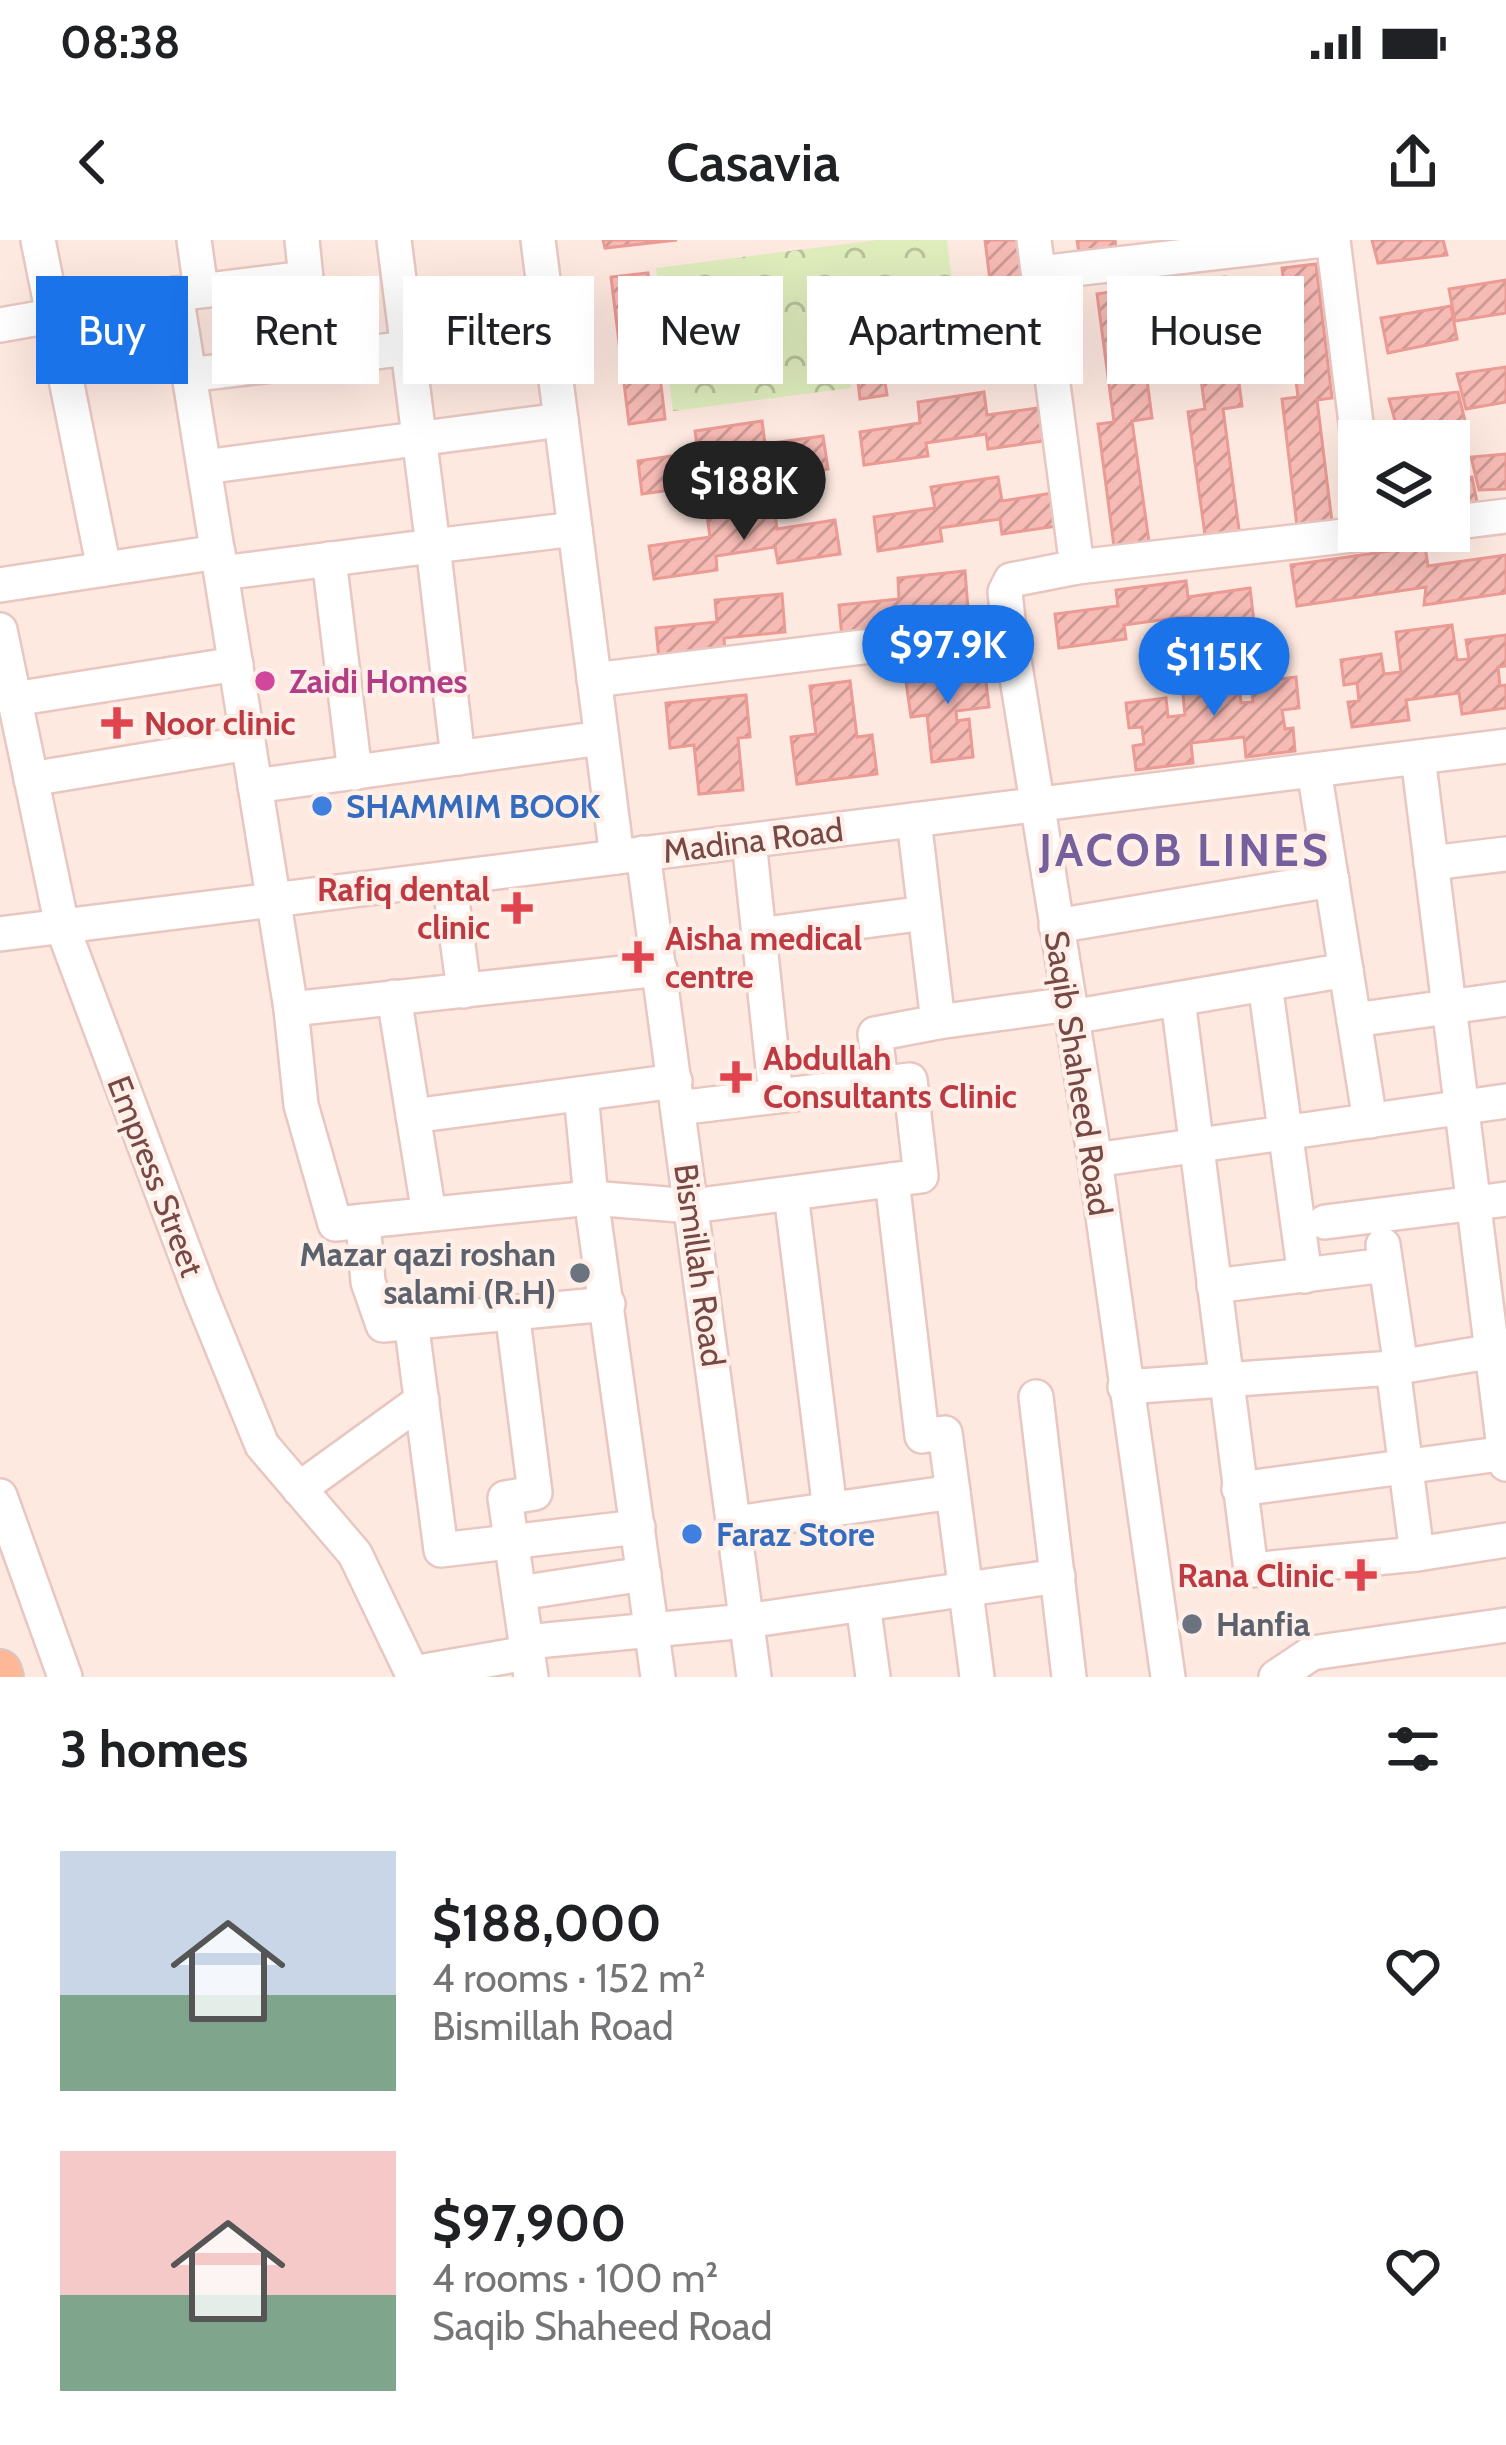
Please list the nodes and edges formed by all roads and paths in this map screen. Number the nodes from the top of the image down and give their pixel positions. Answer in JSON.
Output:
{"nodes":[{"id":1,"x":38,"y":240,"type":"edge"},
{"id":2,"x":194,"y":240,"type":"edge"},
{"id":3,"x":302,"y":240,"type":"edge"},
{"id":4,"x":394,"y":240,"type":"edge"},
{"id":5,"x":538,"y":240,"type":"edge"},
{"id":6,"x":1324,"y":240,"type":"edge"},
{"id":7,"x":1333,"y":240,"type":"edge"},
{"id":8,"x":1280,"y":243,"type":"edge"},
{"id":9,"x":1037,"y":257,"type":"edge"},
{"id":10,"x":45,"y":276,"type":"edge"},
{"id":11,"x":189,"y":292,"type":"junction"},
{"id":12,"x":403,"y":309,"type":"edge"},
{"id":13,"x":36,"y":319,"type":"edge"},
{"id":14,"x":0,"y":325,"type":"edge"},
{"id":15,"x":403,"y":349,"type":"edge"},
{"id":16,"x":189,"y":375,"type":"junction"},
{"id":17,"x":66,"y":384,"type":"edge"},
{"id":18,"x":412,"y":384,"type":"edge"},
{"id":19,"x":1356,"y":420,"type":"edge"},
{"id":20,"x":561,"y":421,"type":"junction"},
{"id":21,"x":419,"y":440,"type":"junction"},
{"id":22,"x":204,"y":467,"type":"junction"},
{"id":23,"x":1506,"y":516,"type":"edge"},
{"id":24,"x":1470,"y":520,"type":"edge"},
{"id":25,"x":575,"y":529,"type":"junction"},
{"id":26,"x":1338,"y":536,"type":"edge"},
{"id":27,"x":433,"y":545,"type":"junction"},
{"id":28,"x":329,"y":559,"type":"junction"},
{"id":29,"x":219,"y":562,"type":"junction"},
{"id":30,"x":1077,"y":567,"type":"junction"},
{"id":31,"x":104,"y":569,"type":"junction"},
{"id":32,"x":0,"y":585,"type":"edge"},
{"id":33,"x":1009,"y":629,"type":"junction"},
{"id":34,"x":0,"y":630,"type":"edge"},
{"id":35,"x":236,"y":664,"type":"junction"},
{"id":36,"x":594,"y":680,"type":"junction"},
{"id":37,"x":14,"y":699,"type":"junction"},
{"id":38,"x":601,"y":738,"type":"junction"},
{"id":39,"x":248,"y":743,"type":"junction"},
{"id":40,"x":1506,"y":746,"type":"edge"},
{"id":41,"x":1418,"y":757,"type":"junction"},
{"id":42,"x":458,"y":758,"type":"junction"},
{"id":43,"x":1314,"y":770,"type":"junction"},
{"id":44,"x":355,"y":772,"type":"junction"},
{"id":45,"x":31,"y":779,"type":"junction"},
{"id":46,"x":255,"y":786,"type":"junction"},
{"id":47,"x":1035,"y":805,"type":"junction"},
{"id":48,"x":914,"y":820,"type":"junction"},
{"id":49,"x":749,"y":841,"type":"junction"},
{"id":50,"x":630,"y":855,"type":"junction"},
{"id":51,"x":1506,"y":855,"type":"edge"},
{"id":52,"x":1432,"y":862,"type":"junction"},
{"id":53,"x":449,"y":878,"type":"junction"},
{"id":54,"x":1332,"y":880,"type":"junction"},
{"id":55,"x":273,"y":900,"type":"junction"},
{"id":56,"x":925,"y":913,"type":"junction"},
{"id":57,"x":62,"y":926,"type":"junction"},
{"id":58,"x":1056,"y":926,"type":"junction"},
{"id":59,"x":0,"y":934,"type":"edge"},
{"id":60,"x":759,"y":935,"type":"junction"},
{"id":61,"x":660,"y":969,"type":"junction"},
{"id":62,"x":1346,"y":970,"type":"junction"},
{"id":63,"x":1265,"y":984,"type":"junction"},
{"id":64,"x":464,"y":991,"type":"junction"},
{"id":65,"x":394,"y":997,"type":"junction"},
{"id":66,"x":1506,"y":999,"type":"edge"},
{"id":67,"x":1178,"y":1000,"type":"junction"},
{"id":68,"x":1450,"y":1006,"type":"junction"},
{"id":69,"x":291,"y":1009,"type":"junction"},
{"id":70,"x":1070,"y":1011,"type":"junction"},
{"id":71,"x":1354,"y":1020,"type":"junction"},
{"id":72,"x":938,"y":1022,"type":"junction"},
{"id":73,"x":881,"y":1083,"type":"junction"},
{"id":74,"x":580,"y":1094,"type":"junction"},
{"id":75,"x":677,"y":1094,"type":"junction"},
{"id":76,"x":776,"y":1096,"type":"junction"},
{"id":77,"x":1506,"y":1101,"type":"edge"},
{"id":78,"x":1462,"y":1107,"type":"junction"},
{"id":79,"x":413,"y":1116,"type":"junction"},
{"id":80,"x":1370,"y":1121,"type":"junction"},
{"id":81,"x":1288,"y":1133,"type":"junction"},
{"id":82,"x":1194,"y":1143,"type":"junction"},
{"id":83,"x":1095,"y":1160,"type":"junction"},
{"id":84,"x":892,"y":1180,"type":"junction"},
{"id":85,"x":791,"y":1194,"type":"junction"},
{"id":86,"x":591,"y":1198,"type":"junction"},
{"id":87,"x":1490,"y":1202,"type":"edge"},
{"id":88,"x":692,"y":1206,"type":"junction"},
{"id":89,"x":429,"y":1214,"type":"junction"},
{"id":90,"x":1378,"y":1216,"type":"junction"},
{"id":91,"x":363,"y":1221,"type":"junction"},
{"id":92,"x":1325,"y":1222,"type":"dead end"},
{"id":93,"x":1386,"y":1265,"type":"junction"},
{"id":94,"x":1305,"y":1276,"type":"junction"},
{"id":95,"x":1214,"y":1286,"type":"junction"},
{"id":96,"x":608,"y":1304,"type":"junction"},
{"id":97,"x":512,"y":1311,"type":"junction"},
{"id":98,"x":411,"y":1322,"type":"junction"},
{"id":99,"x":1499,"y":1350,"type":"edge"},
{"id":100,"x":1397,"y":1368,"type":"junction"},
{"id":101,"x":1228,"y":1381,"type":"junction"},
{"id":102,"x":1125,"y":1388,"type":"junction"},
{"id":103,"x":1036,"y":1397,"type":"dead end"},
{"id":104,"x":422,"y":1400,"type":"junction"},
{"id":105,"x":1505,"y":1454,"type":"edge"},
{"id":106,"x":1506,"y":1464,"type":"edge"},
{"id":107,"x":1406,"y":1467,"type":"junction"},
{"id":108,"x":299,"y":1489,"type":"junction"},
{"id":109,"x":1239,"y":1489,"type":"junction"},
{"id":110,"x":953,"y":1492,"type":"junction"},
{"id":111,"x":0,"y":1496,"type":"edge"},
{"id":112,"x":830,"y":1510,"type":"junction"},
{"id":113,"x":736,"y":1523,"type":"junction"},
{"id":114,"x":638,"y":1527,"type":"junction"},
{"id":115,"x":1506,"y":1540,"type":"edge"},
{"id":116,"x":511,"y":1542,"type":"junction"},
{"id":117,"x":1417,"y":1554,"type":"junction"},
{"id":118,"x":644,"y":1574,"type":"junction"},
{"id":119,"x":1058,"y":1576,"type":"junction"},
{"id":120,"x":966,"y":1590,"type":"junction"},
{"id":121,"x":518,"y":1592,"type":"junction"},
{"id":122,"x":863,"y":1604,"type":"junction"},
{"id":123,"x":746,"y":1621,"type":"junction"},
{"id":124,"x":1506,"y":1625,"type":"edge"},
{"id":125,"x":653,"y":1629,"type":"junction"},
{"id":126,"x":528,"y":1658,"type":"edge"},
{"id":127,"x":414,"y":1675,"type":"edge"},
{"id":128,"x":64,"y":1677,"type":"edge"},
{"id":129,"x":658,"y":1677,"type":"edge"},
{"id":130,"x":754,"y":1677,"type":"edge"},
{"id":131,"x":873,"y":1677,"type":"edge"},
{"id":132,"x":977,"y":1677,"type":"edge"},
{"id":133,"x":1070,"y":1677,"type":"edge"},
{"id":134,"x":1168,"y":1677,"type":"edge"},
{"id":135,"x":1276,"y":1677,"type":"edge"}],
"edges":[{"from":1,"to":10,"type":"street"},
{"from":2,"to":11,"type":"street"},
{"from":3,"to":11,"type":"street"},
{"from":4,"to":12,"type":"street"},
{"from":5,"to":20,"type":"street","name":"Bismillah Road"},
{"from":6,"to":8,"type":"street"},
{"from":7,"to":19,"type":"street"},
{"from":8,"to":9,"type":"street"},
{"from":9,"to":30,"type":"street"},
{"from":11,"to":16,"type":"street"},
{"from":13,"to":14,"type":"street"},
{"from":15,"to":16,"type":"street"},
{"from":16,"to":22,"type":"street"},
{"from":17,"to":31,"type":"street"},
{"from":18,"to":21,"type":"street"},
{"from":20,"to":21,"type":"street"},
{"from":20,"to":25,"type":"street","name":"Bismillah Road"},
{"from":21,"to":22,"type":"street"},
{"from":21,"to":27,"type":"street"},
{"from":22,"to":29,"type":"street"},
{"from":23,"to":24,"type":"street"},
{"from":25,"to":27,"type":"street"},
{"from":25,"to":36,"type":"street","name":"Bismillah Road"},
{"from":26,"to":30,"type":"street"},
{"from":27,"to":28,"type":"street"},
{"from":27,"to":42,"type":"street"},
{"from":28,"to":29,"type":"street"},
{"from":28,"to":44,"type":"street"},
{"from":29,"to":31,"type":"street"},
{"from":29,"to":35,"type":"street"},
{"from":30,"to":33,"type":"street","name":"Saqib Shaheed Road"},
{"from":31,"to":32,"type":"street"},
{"from":33,"to":36,"type":"street"},
{"from":33,"to":47,"type":"street","name":"Saqib Shaheed Road"},
{"from":34,"to":37,"type":"street","name":"Empress Street"},
{"from":35,"to":37,"type":"street"},
{"from":35,"to":39,"type":"street"},
{"from":36,"to":38,"type":"street","name":"Bismillah Road"},
{"from":37,"to":45,"type":"street","name":"Empress Street"},
{"from":38,"to":42,"type":"street"},
{"from":38,"to":50,"type":"street","name":"Bismillah Road"},
{"from":39,"to":45,"type":"street"},
{"from":39,"to":46,"type":"street"},
{"from":40,"to":41,"type":"street","name":"Madina Road"},
{"from":41,"to":43,"type":"street","name":"Madina Road"},
{"from":41,"to":52,"type":"street"},
{"from":42,"to":44,"type":"street"},
{"from":43,"to":47,"type":"street","name":"Madina Road"},
{"from":43,"to":54,"type":"street"},
{"from":44,"to":46,"type":"street"},
{"from":45,"to":57,"type":"street","name":"Empress Street"},
{"from":46,"to":55,"type":"street"},
{"from":47,"to":48,"type":"street","name":"Madina Road"},
{"from":47,"to":58,"type":"street","name":"Saqib Shaheed Road"},
{"from":48,"to":49,"type":"street","name":"Madina Road"},
{"from":48,"to":56,"type":"street"},
{"from":49,"to":50,"type":"street","name":"Madina Road"},
{"from":49,"to":60,"type":"street"},
{"from":50,"to":53,"type":"street","name":"Madina Road"},
{"from":50,"to":61,"type":"street","name":"Bismillah Road"},
{"from":51,"to":52,"type":"street"},
{"from":52,"to":68,"type":"street"},
{"from":53,"to":55,"type":"street","name":"Madina Road"},
{"from":53,"to":64,"type":"street"},
{"from":54,"to":58,"type":"street"},
{"from":54,"to":62,"type":"street"},
{"from":55,"to":57,"type":"street","name":"Madina Road"},
{"from":55,"to":69,"type":"street"},
{"from":56,"to":60,"type":"street"},
{"from":56,"to":72,"type":"street"},
{"from":57,"to":59,"type":"street","name":"Madina Road"},
{"from":57,"to":108,"type":"street","name":"Empress Street"},
{"from":58,"to":70,"type":"street","name":"Saqib Shaheed Road"},
{"from":60,"to":76,"type":"street"},
{"from":61,"to":64,"type":"street"},
{"from":61,"to":75,"type":"street","name":"Bismillah Road"},
{"from":62,"to":63,"type":"street"},
{"from":62,"to":71,"type":"street"},
{"from":63,"to":67,"type":"street"},
{"from":63,"to":81,"type":"street"},
{"from":64,"to":65,"type":"street"},
{"from":65,"to":69,"type":"street"},
{"from":65,"to":79,"type":"street"},
{"from":66,"to":68,"type":"street"},
{"from":67,"to":70,"type":"street"},
{"from":67,"to":82,"type":"street"},
{"from":68,"to":71,"type":"street"},
{"from":68,"to":78,"type":"street"},
{"from":69,"to":91,"type":"street"},
{"from":70,"to":72,"type":"street"},
{"from":70,"to":83,"type":"street","name":"Saqib Shaheed Road"},
{"from":71,"to":80,"type":"street"},
{"from":72,"to":73,"type":"street"},
{"from":73,"to":76,"type":"street"},
{"from":73,"to":84,"type":"street"},
{"from":74,"to":75,"type":"street"},
{"from":74,"to":79,"type":"street"},
{"from":74,"to":86,"type":"street"},
{"from":75,"to":76,"type":"street"},
{"from":75,"to":88,"type":"street","name":"Bismillah Road"},
{"from":77,"to":78,"type":"street"},
{"from":78,"to":80,"type":"street"},
{"from":78,"to":87,"type":"street"},
{"from":79,"to":89,"type":"street"},
{"from":80,"to":81,"type":"street"},
{"from":81,"to":82,"type":"street"},
{"from":81,"to":94,"type":"street"},
{"from":82,"to":83,"type":"street"},
{"from":82,"to":95,"type":"street"},
{"from":83,"to":102,"type":"street","name":"Saqib Shaheed Road"},
{"from":84,"to":85,"type":"street"},
{"from":84,"to":110,"type":"street"},
{"from":85,"to":88,"type":"street"},
{"from":85,"to":112,"type":"street"},
{"from":86,"to":88,"type":"street"},
{"from":86,"to":89,"type":"street"},
{"from":86,"to":96,"type":"street"},
{"from":87,"to":90,"type":"street"},
{"from":87,"to":99,"type":"street"},
{"from":88,"to":113,"type":"street","name":"Bismillah Road"},
{"from":89,"to":91,"type":"street"},
{"from":90,"to":92,"type":"street"},
{"from":90,"to":93,"type":"street"},
{"from":91,"to":98,"type":"street"},
{"from":93,"to":94,"type":"street"},
{"from":93,"to":100,"type":"street"},
{"from":94,"to":95,"type":"street"},
{"from":95,"to":101,"type":"street"},
{"from":96,"to":97,"type":"street"},
{"from":96,"to":114,"type":"street"},
{"from":97,"to":98,"type":"street"},
{"from":97,"to":116,"type":"street"},
{"from":98,"to":104,"type":"street"},
{"from":99,"to":100,"type":"street"},
{"from":99,"to":105,"type":"street"},
{"from":100,"to":101,"type":"street"},
{"from":100,"to":107,"type":"street"},
{"from":101,"to":102,"type":"street"},
{"from":101,"to":109,"type":"street"},
{"from":102,"to":134,"type":"street","name":"Saqib Shaheed Road"},
{"from":103,"to":119,"type":"street"},
{"from":104,"to":108,"type":"street"},
{"from":104,"to":116,"type":"street"},
{"from":105,"to":106,"type":"street"},
{"from":105,"to":107,"type":"street"},
{"from":107,"to":109,"type":"street"},
{"from":107,"to":117,"type":"street"},
{"from":108,"to":127,"type":"street","name":"Empress Street"},
{"from":109,"to":117,"type":"street"},
{"from":110,"to":112,"type":"street"},
{"from":110,"to":120,"type":"street"},
{"from":111,"to":128,"type":"street"},
{"from":112,"to":113,"type":"street"},
{"from":113,"to":123,"type":"street","name":"Bismillah Road"},
{"from":114,"to":116,"type":"street"},
{"from":114,"to":118,"type":"street"},
{"from":115,"to":117,"type":"street"},
{"from":116,"to":121,"type":"street"},
{"from":118,"to":121,"type":"street"},
{"from":118,"to":125,"type":"street"},
{"from":119,"to":120,"type":"street"},
{"from":119,"to":133,"type":"street"},
{"from":120,"to":122,"type":"street"},
{"from":120,"to":132,"type":"street"},
{"from":121,"to":126,"type":"street"},
{"from":122,"to":123,"type":"street"},
{"from":122,"to":131,"type":"street"},
{"from":123,"to":125,"type":"street"},
{"from":123,"to":130,"type":"street","name":"Bismillah Road"},
{"from":124,"to":135,"type":"street"},
{"from":125,"to":126,"type":"street"},
{"from":125,"to":129,"type":"street"},
{"from":126,"to":127,"type":"street"}]}
